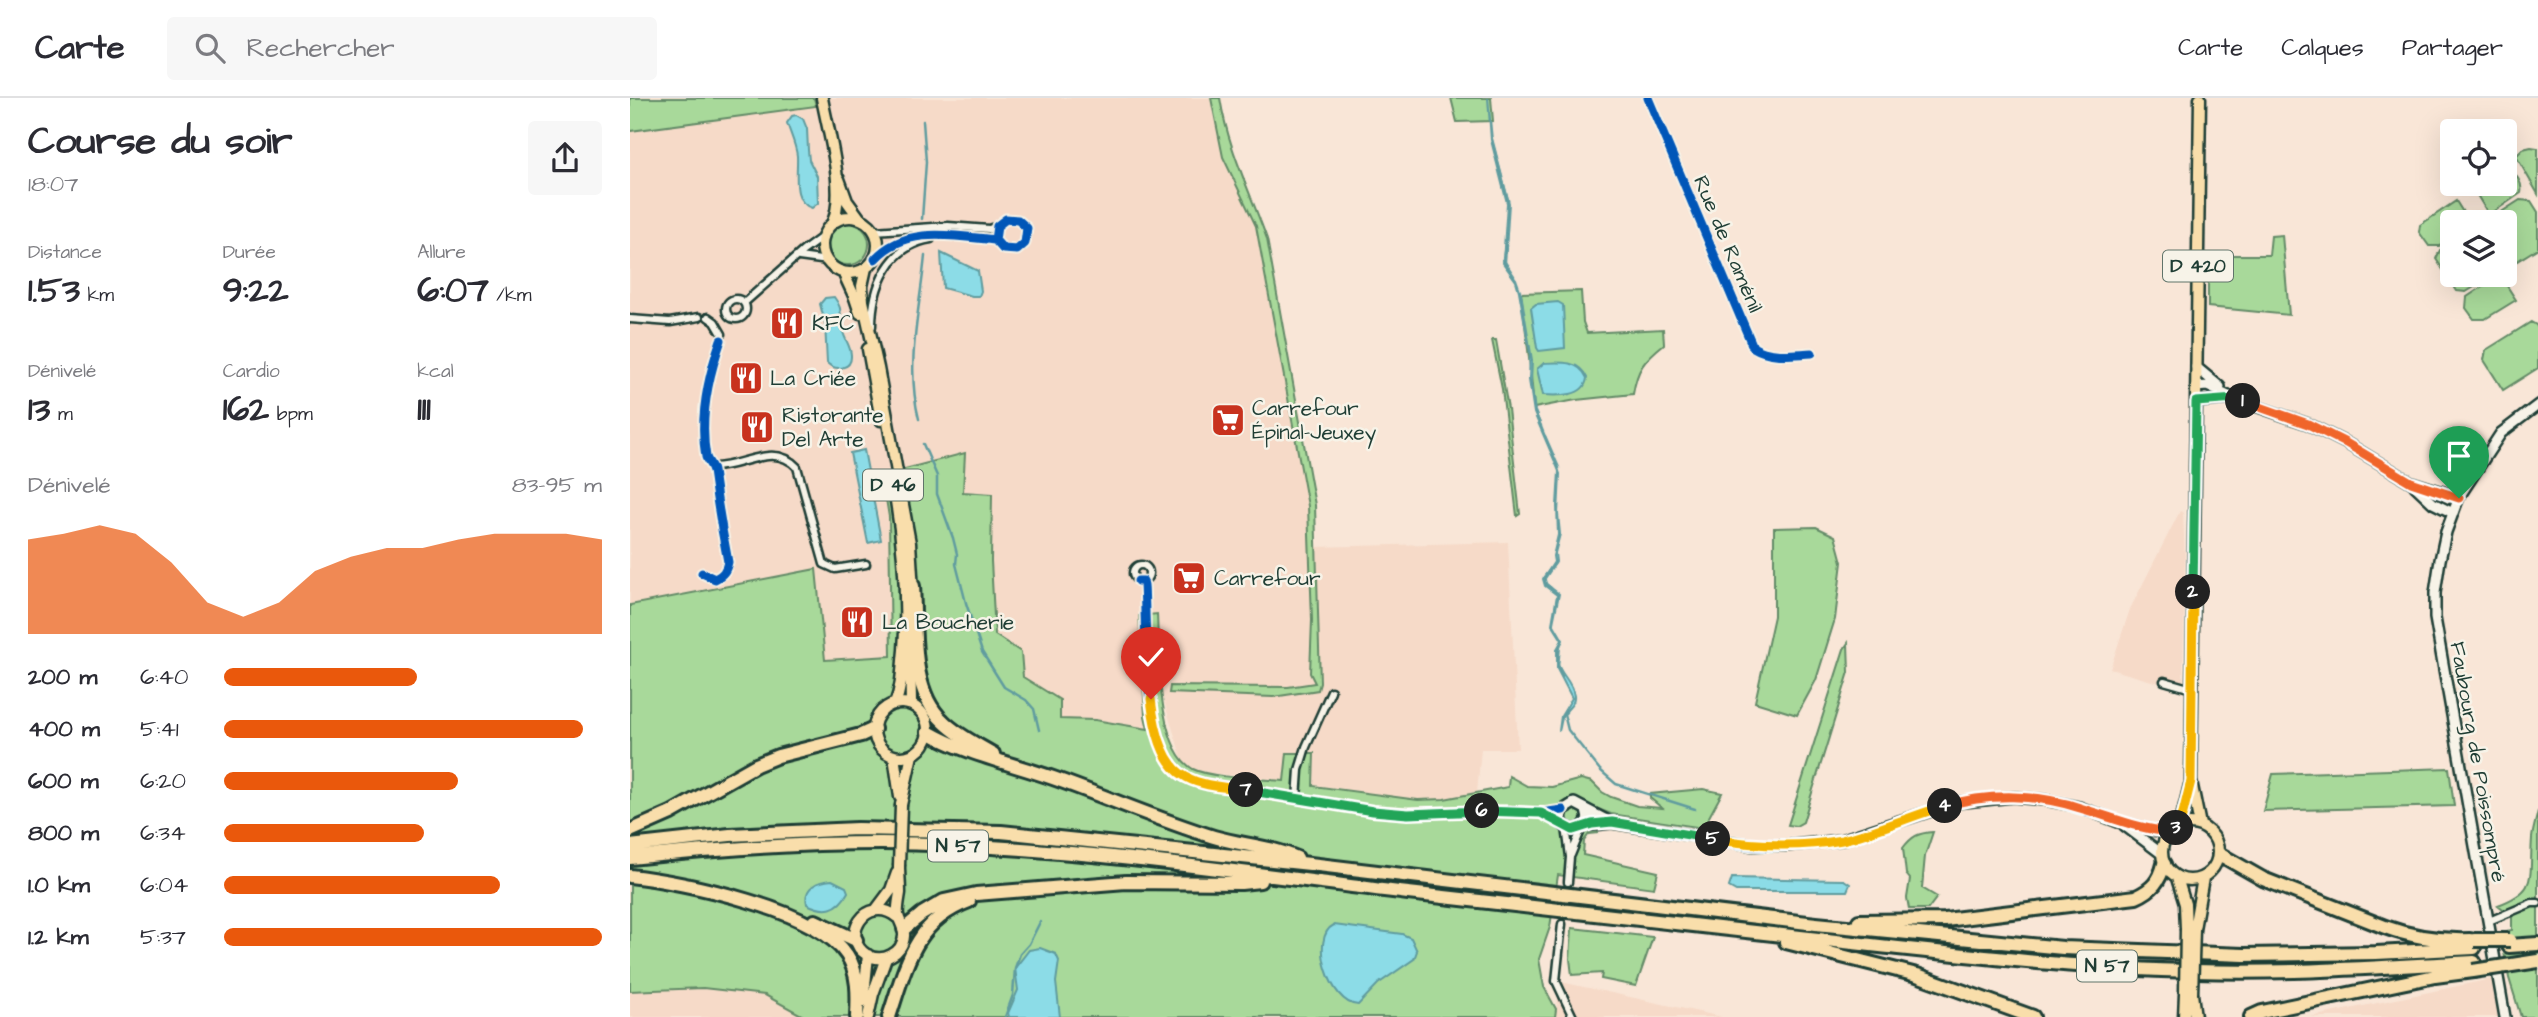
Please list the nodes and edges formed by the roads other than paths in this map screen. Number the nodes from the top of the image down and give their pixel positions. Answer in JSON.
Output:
{"nodes":[{"id":1,"x":822,"y":98,"type":"edge"},
{"id":2,"x":1648,"y":98,"type":"edge"},
{"id":3,"x":2200,"y":98,"type":"edge"},
{"id":4,"x":835,"y":166,"type":"junction"},
{"id":5,"x":860,"y":219,"type":"junction"},
{"id":6,"x":832,"y":224,"type":"junction"},
{"id":7,"x":997,"y":226,"type":"junction"},
{"id":8,"x":874,"y":230,"type":"junction"},
{"id":9,"x":825,"y":235,"type":"junction"},
{"id":10,"x":946,"y":235,"type":"junction"},
{"id":11,"x":995,"y":240,"type":"junction"},
{"id":12,"x":799,"y":257,"type":"junction"},
{"id":13,"x":874,"y":259,"type":"junction"},
{"id":14,"x":828,"y":261,"type":"junction"},
{"id":15,"x":866,"y":268,"type":"junction"},
{"id":16,"x":843,"y":272,"type":"junction"},
{"id":17,"x":744,"y":303,"type":"dead end"},
{"id":18,"x":699,"y":317,"type":"dead end"},
{"id":19,"x":708,"y":317,"type":"dead end"},
{"id":20,"x":630,"y":319,"type":"edge"},
{"id":21,"x":1812,"y":353,"type":"dead end"},
{"id":22,"x":2196,"y":367,"type":"junction"},
{"id":23,"x":878,"y":368,"type":"junction"},
{"id":24,"x":2196,"y":387,"type":"junction"},
{"id":25,"x":2235,"y":399,"type":"junction"},
{"id":26,"x":2196,"y":402,"type":"junction"},
{"id":27,"x":2538,"y":405,"type":"edge"},
{"id":28,"x":712,"y":467,"type":"junction"},
{"id":29,"x":2411,"y":482,"type":"junction"},
{"id":30,"x":2459,"y":498,"type":"junction"},
{"id":31,"x":2453,"y":513,"type":"junction"},
{"id":32,"x":866,"y":564,"type":"dead end"},
{"id":33,"x":702,"y":573,"type":"dead end"},
{"id":34,"x":1143,"y":581,"type":"dead end"},
{"id":35,"x":913,"y":586,"type":"junction"},
{"id":36,"x":2164,"y":681,"type":"dead end"},
{"id":37,"x":2192,"y":689,"type":"junction"},
{"id":38,"x":1331,"y":691,"type":"dead end"},
{"id":39,"x":895,"y":704,"type":"junction"},
{"id":40,"x":911,"y":705,"type":"junction"},
{"id":41,"x":874,"y":729,"type":"junction"},
{"id":42,"x":928,"y":732,"type":"junction"},
{"id":43,"x":912,"y":755,"type":"junction"},
{"id":44,"x":894,"y":756,"type":"junction"},
{"id":45,"x":1005,"y":761,"type":"junction"},
{"id":46,"x":2191,"y":781,"type":"junction"},
{"id":47,"x":1297,"y":799,"type":"junction"},
{"id":48,"x":901,"y":805,"type":"junction"},
{"id":49,"x":1563,"y":810,"type":"junction"},
{"id":50,"x":1586,"y":810,"type":"junction"},
{"id":51,"x":1541,"y":813,"type":"junction"},
{"id":52,"x":1612,"y":822,"type":"junction"},
{"id":53,"x":2118,"y":822,"type":"junction"},
{"id":54,"x":1561,"y":824,"type":"junction"},
{"id":55,"x":2200,"y":825,"type":"junction"},
{"id":56,"x":1583,"y":827,"type":"junction"},
{"id":57,"x":2173,"y":830,"type":"junction"},
{"id":58,"x":630,"y":831,"type":"edge"},
{"id":59,"x":630,"y":846,"type":"edge"},
{"id":60,"x":2219,"y":854,"type":"junction"},
{"id":61,"x":1570,"y":857,"type":"junction"},
{"id":62,"x":630,"y":858,"type":"edge"},
{"id":63,"x":2163,"y":859,"type":"junction"},
{"id":64,"x":1310,"y":864,"type":"junction"},
{"id":65,"x":899,"y":866,"type":"junction"},
{"id":66,"x":630,"y":876,"type":"edge"},
{"id":67,"x":1284,"y":878,"type":"junction"},
{"id":68,"x":2177,"y":878,"type":"junction"},
{"id":69,"x":2203,"y":878,"type":"junction"},
{"id":70,"x":1568,"y":882,"type":"tunnel mouth"},
{"id":71,"x":997,"y":894,"type":"junction"},
{"id":72,"x":2538,"y":903,"type":"edge"},
{"id":73,"x":876,"y":910,"type":"junction"},
{"id":74,"x":785,"y":914,"type":"junction"},
{"id":75,"x":897,"y":917,"type":"junction"},
{"id":76,"x":2489,"y":921,"type":"junction"},
{"id":77,"x":1562,"y":923,"type":"tunnel mouth"},
{"id":78,"x":1816,"y":924,"type":"junction"},
{"id":79,"x":904,"y":929,"type":"junction"},
{"id":80,"x":2190,"y":929,"type":"junction"},
{"id":81,"x":1742,"y":931,"type":"junction"},
{"id":82,"x":856,"y":940,"type":"junction"},
{"id":83,"x":2474,"y":944,"type":"junction"},
{"id":84,"x":2532,"y":944,"type":"edge"},
{"id":85,"x":868,"y":955,"type":"junction"},
{"id":86,"x":886,"y":958,"type":"junction"},
{"id":87,"x":2538,"y":961,"type":"edge"},
{"id":88,"x":2473,"y":967,"type":"junction"},
{"id":89,"x":2189,"y":993,"type":"junction"},
{"id":90,"x":2002,"y":1007,"type":"junction"},
{"id":91,"x":857,"y":1017,"type":"edge"},
{"id":92,"x":868,"y":1017,"type":"edge"},
{"id":93,"x":889,"y":1017,"type":"edge"},
{"id":94,"x":1573,"y":1017,"type":"edge"},
{"id":95,"x":2023,"y":1017,"type":"edge"},
{"id":96,"x":2033,"y":1017,"type":"edge"},
{"id":97,"x":2184,"y":1017,"type":"edge"},
{"id":98,"x":2195,"y":1017,"type":"edge"},
{"id":99,"x":2251,"y":1017,"type":"edge"},
{"id":100,"x":2505,"y":1017,"type":"edge"}],
"edges":[{"from":1,"to":4,"type":"main road"},
{"from":2,"to":21,"type":"street","name":"Rue de Raménil"},
{"from":3,"to":22,"type":"main road","number":"D 420"},
{"from":4,"to":5,"type":"main road"},
{"from":4,"to":6,"type":"main road"},
{"from":5,"to":6,"type":"main road"},
{"from":5,"to":8,"type":"main road"},
{"from":6,"to":9,"type":"main road"},
{"from":7,"to":8,"type":"street"},
{"from":7,"to":11,"type":"street"},
{"from":7,"to":11,"type":"street"},
{"from":8,"to":13,"type":"main road"},
{"from":9,"to":12,"type":"street"},
{"from":9,"to":14,"type":"main road"},
{"from":10,"to":11,"type":"street"},
{"from":10,"to":13,"type":"street"},
{"from":10,"to":23,"type":"street"},
{"from":12,"to":14,"type":"street"},
{"from":12,"to":17,"type":"street"},
{"from":13,"to":15,"type":"main road"},
{"from":14,"to":16,"type":"main road"},
{"from":15,"to":16,"type":"main road"},
{"from":15,"to":23,"type":"main road","number":"D 46"},
{"from":16,"to":39,"type":"main road","number":"D 46"},
{"from":18,"to":20,"type":"street"},
{"from":19,"to":28,"type":"street"},
{"from":22,"to":24,"type":"main road","number":"D 420"},
{"from":22,"to":25,"type":"main road"},
{"from":23,"to":35,"type":"main road","number":"D 46"},
{"from":24,"to":25,"type":"main road"},
{"from":24,"to":26,"type":"main road","number":"D 420"},
{"from":25,"to":26,"type":"main road"},
{"from":25,"to":29,"type":"main road"},
{"from":26,"to":37,"type":"main road","number":"D 420"},
{"from":27,"to":30,"type":"main road","name":"Faubourg de Poissompré"},
{"from":28,"to":32,"type":"street"},
{"from":28,"to":33,"type":"street"},
{"from":29,"to":30,"type":"main road"},
{"from":29,"to":31,"type":"main road"},
{"from":30,"to":31,"type":"main road","name":"Faubourg de Poissompré"},
{"from":31,"to":76,"type":"main road","name":"Faubourg de Poissompré"},
{"from":34,"to":47,"type":"street"},
{"from":35,"to":40,"type":"main road","number":"D 46"},
{"from":35,"to":45,"type":"highway"},
{"from":36,"to":37,"type":"street"},
{"from":37,"to":46,"type":"main road","number":"D 420"},
{"from":38,"to":47,"type":"street"},
{"from":39,"to":40,"type":"main road"},
{"from":39,"to":41,"type":"main road"},
{"from":40,"to":42,"type":"main road"},
{"from":41,"to":44,"type":"main road"},
{"from":41,"to":58,"type":"highway"},
{"from":42,"to":43,"type":"main road"},
{"from":42,"to":45,"type":"highway"},
{"from":43,"to":44,"type":"main road"},
{"from":43,"to":48,"type":"main road"},
{"from":44,"to":48,"type":"main road"},
{"from":45,"to":64,"type":"highway"},
{"from":46,"to":55,"type":"main road","number":"D 420"},
{"from":46,"to":57,"type":"main road","number":"D 420"},
{"from":47,"to":51,"type":"street"},
{"from":48,"to":65,"type":"main road","bridge":true},
{"from":49,"to":50,"type":"main road"},
{"from":49,"to":51,"type":"street"},
{"from":49,"to":54,"type":"main road"},
{"from":50,"to":52,"type":"main road"},
{"from":50,"to":56,"type":"main road"},
{"from":51,"to":54,"type":"street"},
{"from":52,"to":53,"type":"main road"},
{"from":52,"to":56,"type":"main road"},
{"from":53,"to":57,"type":"main road"},
{"from":53,"to":63,"type":"main road"},
{"from":54,"to":56,"type":"main road"},
{"from":54,"to":61,"type":"street"},
{"from":55,"to":57,"type":"main road"},
{"from":55,"to":60,"type":"main road"},
{"from":56,"to":61,"type":"street"},
{"from":57,"to":63,"type":"main road"},
{"from":59,"to":64,"type":"highway","number":"N 57"},
{"from":60,"to":69,"type":"main road"},
{"from":60,"to":83,"type":"highway"},
{"from":61,"to":70,"type":"street"},
{"from":62,"to":67,"type":"highway","number":"N 57"},
{"from":63,"to":68,"type":"main road"},
{"from":63,"to":78,"type":"highway"},
{"from":64,"to":78,"type":"highway","number":"N 57"},
{"from":65,"to":73,"type":"main road"},
{"from":65,"to":75,"type":"main road"},
{"from":66,"to":74,"type":"highway"},
{"from":67,"to":71,"type":"highway"},
{"from":67,"to":81,"type":"highway","number":"N 57"},
{"from":68,"to":69,"type":"main road"},
{"from":68,"to":80,"type":"main road"},
{"from":69,"to":80,"type":"main road"},
{"from":71,"to":79,"type":"highway"},
{"from":71,"to":93,"type":"highway"},
{"from":72,"to":76,"type":"street"},
{"from":73,"to":75,"type":"main road"},
{"from":73,"to":82,"type":"main road"},
{"from":74,"to":82,"type":"highway"},
{"from":74,"to":91,"type":"highway"},
{"from":75,"to":79,"type":"main road"},
{"from":76,"to":100,"type":"main road","name":"Faubourg de Poissompré"},
{"from":77,"to":94,"type":"street"},
{"from":78,"to":83,"type":"highway","number":"N 57"},
{"from":79,"to":86,"type":"main road"},
{"from":80,"to":89,"type":"main road","bridge":true},
{"from":81,"to":88,"type":"highway","number":"N 57"},
{"from":81,"to":90,"type":"highway"},
{"from":82,"to":85,"type":"main road"},
{"from":83,"to":84,"type":"highway","number":"N 57"},
{"from":85,"to":86,"type":"main road"},
{"from":85,"to":91,"type":"main road"},
{"from":86,"to":92,"type":"main road"},
{"from":87,"to":88,"type":"highway","number":"N 57","bridge":true},
{"from":88,"to":99,"type":"highway"},
{"from":89,"to":97,"type":"main road"},
{"from":89,"to":98,"type":"main road"},
{"from":90,"to":95,"type":"highway"},
{"from":90,"to":96,"type":"highway"}]}
